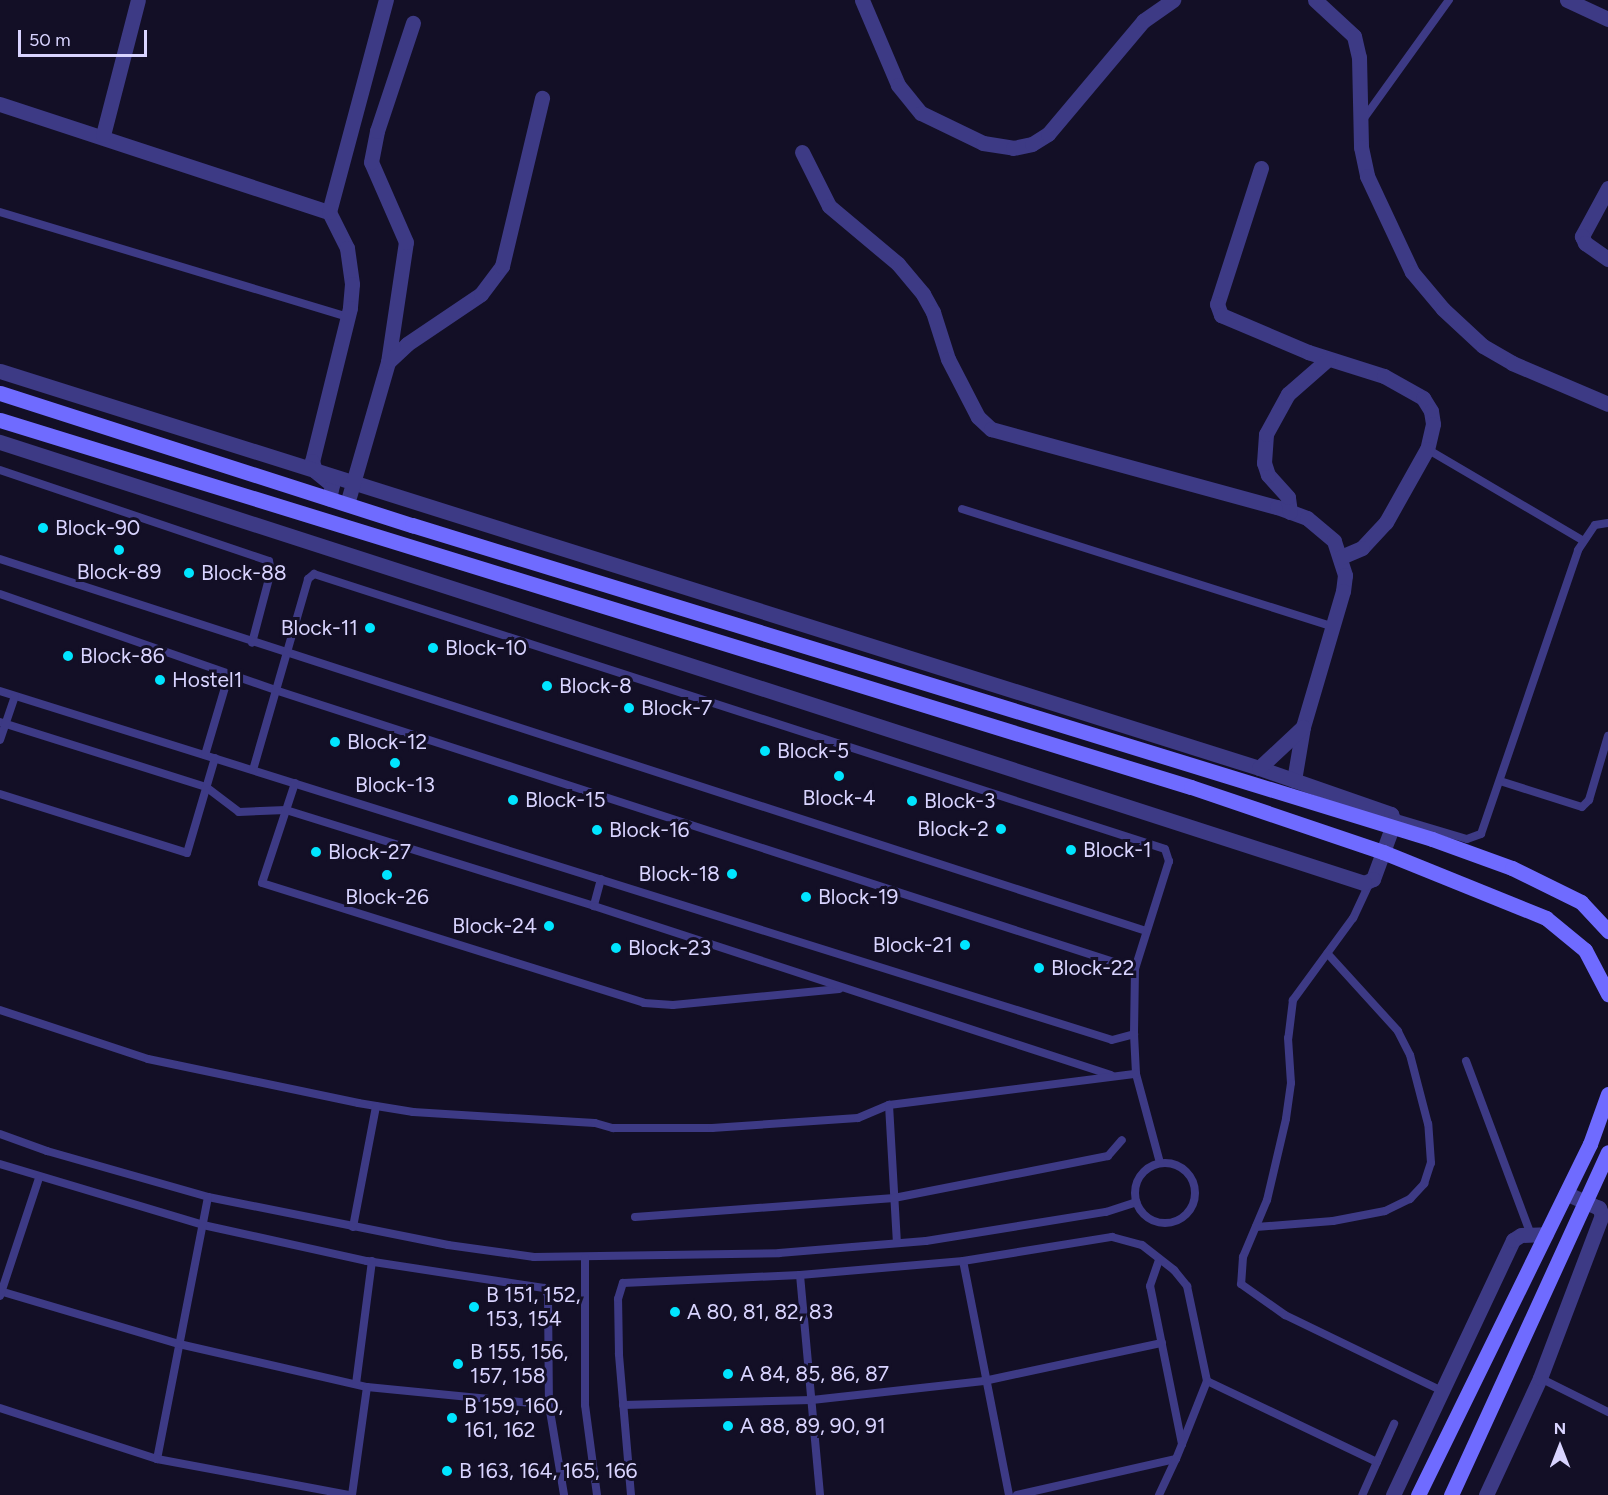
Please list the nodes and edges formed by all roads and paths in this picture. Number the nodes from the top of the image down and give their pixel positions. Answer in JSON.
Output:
{"nodes":[{"id":1,"x":138,"y":0,"type":"edge"},
{"id":2,"x":386,"y":0,"type":"edge"},
{"id":3,"x":862,"y":0,"type":"edge"},
{"id":4,"x":1173,"y":0,"type":"edge"},
{"id":5,"x":1315,"y":0,"type":"edge"},
{"id":6,"x":1449,"y":0,"type":"edge"},
{"id":7,"x":1567,"y":0,"type":"edge"},
{"id":8,"x":1608,"y":19,"type":"edge"},
{"id":9,"x":413,"y":23,"type":"dead end"},
{"id":10,"x":542,"y":98,"type":"dead end"},
{"id":11,"x":0,"y":104,"type":"edge"},
{"id":12,"x":1361,"y":122,"type":"junction"},
{"id":13,"x":103,"y":135,"type":"junction"},
{"id":14,"x":802,"y":152,"type":"dead end"},
{"id":15,"x":1261,"y":168,"type":"dead end"},
{"id":16,"x":1608,"y":188,"type":"edge"},
{"id":17,"x":0,"y":212,"type":"edge"},
{"id":18,"x":329,"y":212,"type":"junction"},
{"id":19,"x":1608,"y":259,"type":"edge"},
{"id":20,"x":348,"y":317,"type":"junction"},
{"id":21,"x":1328,"y":359,"type":"junction"},
{"id":22,"x":388,"y":362,"type":"junction"},
{"id":23,"x":0,"y":371,"type":"edge"},
{"id":24,"x":0,"y":393,"type":"edge"},
{"id":25,"x":1608,"y":404,"type":"edge"},
{"id":26,"x":0,"y":420,"type":"edge"},
{"id":27,"x":0,"y":442,"type":"edge"},
{"id":28,"x":1427,"y":449,"type":"junction"},
{"id":29,"x":0,"y":470,"type":"edge"},
{"id":30,"x":315,"y":471,"type":"junction"},
{"id":31,"x":352,"y":483,"type":"junction"},
{"id":32,"x":329,"y":499,"type":"junction"},
{"id":33,"x":347,"y":504,"type":"junction"},
{"id":34,"x":962,"y":509,"type":"dead end"},
{"id":35,"x":1290,"y":512,"type":"junction"},
{"id":36,"x":1608,"y":523,"type":"edge"},
{"id":37,"x":1582,"y":540,"type":"junction"},
{"id":38,"x":1341,"y":557,"type":"junction"},
{"id":39,"x":0,"y":559,"type":"edge"},
{"id":40,"x":0,"y":594,"type":"edge"},
{"id":41,"x":1333,"y":627,"type":"junction"},
{"id":42,"x":252,"y":643,"type":"junction"},
{"id":43,"x":285,"y":654,"type":"junction"},
{"id":44,"x":229,"y":674,"type":"junction"},
{"id":45,"x":275,"y":690,"type":"junction"},
{"id":46,"x":0,"y":691,"type":"edge"},
{"id":47,"x":15,"y":696,"type":"junction"},
{"id":48,"x":3,"y":723,"type":"edge"},
{"id":49,"x":1302,"y":727,"type":"junction"},
{"id":50,"x":1608,"y":736,"type":"edge"},
{"id":51,"x":0,"y":740,"type":"edge"},
{"id":52,"x":205,"y":755,"type":"junction"},
{"id":53,"x":215,"y":758,"type":"junction"},
{"id":54,"x":1259,"y":768,"type":"junction"},
{"id":55,"x":253,"y":770,"type":"junction"},
{"id":56,"x":1294,"y":780,"type":"junction"},
{"id":57,"x":1500,"y":781,"type":"junction"},
{"id":58,"x":295,"y":783,"type":"junction"},
{"id":59,"x":206,"y":787,"type":"junction"},
{"id":60,"x":0,"y":794,"type":"edge"},
{"id":61,"x":286,"y":810,"type":"junction"},
{"id":62,"x":1393,"y":822,"type":"junction"},
{"id":63,"x":1383,"y":852,"type":"junction"},
{"id":64,"x":601,"y":879,"type":"junction"},
{"id":65,"x":1370,"y":882,"type":"junction"},
{"id":66,"x":594,"y":906,"type":"junction"},
{"id":67,"x":1146,"y":931,"type":"junction"},
{"id":68,"x":1608,"y":931,"type":"edge"},
{"id":69,"x":1327,"y":953,"type":"junction"},
{"id":70,"x":1135,"y":969,"type":"junction"},
{"id":71,"x":839,"y":989,"type":"junction"},
{"id":72,"x":1608,"y":994,"type":"edge"},
{"id":73,"x":0,"y":1010,"type":"edge"},
{"id":74,"x":1134,"y":1035,"type":"junction"},
{"id":75,"x":1466,"y":1061,"type":"dead end"},
{"id":76,"x":1136,"y":1074,"type":"junction"},
{"id":77,"x":1111,"y":1076,"type":"junction"},
{"id":78,"x":1608,"y":1094,"type":"edge"},
{"id":79,"x":889,"y":1105,"type":"junction"},
{"id":80,"x":376,"y":1106,"type":"junction"},
{"id":81,"x":0,"y":1134,"type":"edge"},
{"id":82,"x":1122,"y":1140,"type":"dead end"},
{"id":83,"x":1608,"y":1152,"type":"edge"},
{"id":84,"x":1160,"y":1163,"type":"junction"},
{"id":85,"x":0,"y":1164,"type":"edge"},
{"id":86,"x":39,"y":1178,"type":"junction"},
{"id":87,"x":1566,"y":1193,"type":"junction"},
{"id":88,"x":208,"y":1197,"type":"junction"},
{"id":89,"x":894,"y":1198,"type":"junction"},
{"id":90,"x":1587,"y":1200,"type":"junction"},
{"id":91,"x":1136,"y":1202,"type":"junction"},
{"id":92,"x":1605,"y":1215,"type":"edge"},
{"id":93,"x":635,"y":1217,"type":"dead end"},
{"id":94,"x":203,"y":1226,"type":"junction"},
{"id":95,"x":353,"y":1227,"type":"junction"},
{"id":96,"x":1256,"y":1227,"type":"junction"},
{"id":97,"x":1539,"y":1234,"type":"junction"},
{"id":98,"x":897,"y":1243,"type":"junction"},
{"id":99,"x":585,"y":1258,"type":"junction"},
{"id":100,"x":1159,"y":1260,"type":"junction"},
{"id":101,"x":372,"y":1261,"type":"junction"},
{"id":102,"x":963,"y":1261,"type":"junction"},
{"id":103,"x":800,"y":1275,"type":"junction"},
{"id":104,"x":1,"y":1293,"type":"edge"},
{"id":105,"x":1162,"y":1343,"type":"junction"},
{"id":106,"x":179,"y":1344,"type":"junction"},
{"id":107,"x":1540,"y":1378,"type":"junction"},
{"id":108,"x":984,"y":1381,"type":"junction"},
{"id":109,"x":1207,"y":1381,"type":"junction"},
{"id":110,"x":356,"y":1384,"type":"junction"},
{"id":111,"x":367,"y":1387,"type":"junction"},
{"id":112,"x":1442,"y":1391,"type":"junction"},
{"id":113,"x":812,"y":1400,"type":"junction"},
{"id":114,"x":549,"y":1405,"type":"junction"},
{"id":115,"x":622,"y":1405,"type":"junction"},
{"id":116,"x":0,"y":1407,"type":"edge"},
{"id":117,"x":1608,"y":1412,"type":"edge"},
{"id":118,"x":1394,"y":1424,"type":"dead end"},
{"id":119,"x":1182,"y":1444,"type":"junction"},
{"id":120,"x":157,"y":1459,"type":"junction"},
{"id":121,"x":1176,"y":1459,"type":"junction"},
{"id":122,"x":1377,"y":1462,"type":"junction"},
{"id":123,"x":350,"y":1495,"type":"edge"},
{"id":124,"x":564,"y":1495,"type":"edge"},
{"id":125,"x":597,"y":1495,"type":"edge"},
{"id":126,"x":631,"y":1495,"type":"edge"},
{"id":127,"x":820,"y":1495,"type":"edge"},
{"id":128,"x":1009,"y":1495,"type":"edge"},
{"id":129,"x":1017,"y":1495,"type":"edge"},
{"id":130,"x":1159,"y":1495,"type":"edge"},
{"id":131,"x":1362,"y":1495,"type":"edge"},
{"id":132,"x":1394,"y":1495,"type":"edge"},
{"id":133,"x":1418,"y":1495,"type":"edge"},
{"id":134,"x":1451,"y":1495,"type":"edge"},
{"id":135,"x":1486,"y":1495,"type":"edge"}],
"edges":[{"from":1,"to":13,"type":"street"},
{"from":2,"to":18,"type":"street"},
{"from":3,"to":4,"type":"street"},
{"from":5,"to":12,"type":"street"},
{"from":6,"to":12,"type":"lane"},
{"from":7,"to":8,"type":"street"},
{"from":9,"to":22,"type":"street"},
{"from":10,"to":22,"type":"street"},
{"from":11,"to":13,"type":"street"},
{"from":12,"to":25,"type":"street"},
{"from":13,"to":18,"type":"street"},
{"from":14,"to":35,"type":"street"},
{"from":15,"to":21,"type":"street"},
{"from":16,"to":19,"type":"street"},
{"from":17,"to":20,"type":"lane"},
{"from":18,"to":20,"type":"street"},
{"from":20,"to":30,"type":"street"},
{"from":21,"to":28,"type":"street"},
{"from":21,"to":35,"type":"street"},
{"from":22,"to":31,"type":"street"},
{"from":23,"to":30,"type":"street"},
{"from":24,"to":32,"type":"main road"},
{"from":26,"to":63,"type":"main road"},
{"from":27,"to":65,"type":"street"},
{"from":28,"to":37,"type":"lane"},
{"from":28,"to":38,"type":"street"},
{"from":29,"to":42,"type":"lane"},
{"from":30,"to":31,"type":"street"},
{"from":30,"to":32,"type":"street"},
{"from":31,"to":33,"type":"street"},
{"from":31,"to":54,"type":"street"},
{"from":32,"to":33,"type":"main road"},
{"from":33,"to":62,"type":"main road"},
{"from":34,"to":41,"type":"lane"},
{"from":35,"to":38,"type":"street"},
{"from":36,"to":37,"type":"lane"},
{"from":37,"to":57,"type":"lane"},
{"from":38,"to":41,"type":"street"},
{"from":39,"to":42,"type":"lane"},
{"from":40,"to":44,"type":"lane"},
{"from":41,"to":49,"type":"street"},
{"from":42,"to":43,"type":"lane"},
{"from":43,"to":45,"type":"lane"},
{"from":43,"to":67,"type":"lane"},
{"from":43,"to":67,"type":"lane"},
{"from":44,"to":45,"type":"lane"},
{"from":44,"to":52,"type":"lane"},
{"from":45,"to":55,"type":"lane"},
{"from":45,"to":70,"type":"lane"},
{"from":46,"to":47,"type":"lane"},
{"from":47,"to":48,"type":"lane"},
{"from":47,"to":52,"type":"lane"},
{"from":48,"to":51,"type":"lane"},
{"from":48,"to":59,"type":"lane"},
{"from":49,"to":54,"type":"street"},
{"from":49,"to":56,"type":"street"},
{"from":50,"to":57,"type":"lane"},
{"from":52,"to":53,"type":"lane"},
{"from":53,"to":55,"type":"lane"},
{"from":53,"to":59,"type":"lane"},
{"from":54,"to":56,"type":"street"},
{"from":55,"to":58,"type":"lane"},
{"from":56,"to":62,"type":"street"},
{"from":57,"to":62,"type":"lane"},
{"from":58,"to":61,"type":"lane"},
{"from":58,"to":64,"type":"lane"},
{"from":59,"to":60,"type":"lane"},
{"from":59,"to":61,"type":"lane"},
{"from":61,"to":66,"type":"lane"},
{"from":61,"to":71,"type":"lane"},
{"from":62,"to":63,"type":"street"},
{"from":62,"to":68,"type":"main road"},
{"from":63,"to":65,"type":"street"},
{"from":63,"to":72,"type":"main road"},
{"from":64,"to":66,"type":"lane"},
{"from":64,"to":74,"type":"lane"},
{"from":65,"to":69,"type":"lane"},
{"from":66,"to":71,"type":"lane"},
{"from":67,"to":70,"type":"lane"},
{"from":69,"to":96,"type":"lane"},
{"from":69,"to":96,"type":"lane"},
{"from":70,"to":74,"type":"lane"},
{"from":71,"to":77,"type":"lane"},
{"from":73,"to":80,"type":"lane"},
{"from":74,"to":76,"type":"lane"},
{"from":75,"to":97,"type":"lane"},
{"from":76,"to":77,"type":"lane"},
{"from":76,"to":84,"type":"lane"},
{"from":77,"to":79,"type":"lane"},
{"from":78,"to":87,"type":"main road"},
{"from":79,"to":80,"type":"lane"},
{"from":79,"to":89,"type":"lane"},
{"from":80,"to":95,"type":"lane"},
{"from":81,"to":88,"type":"lane"},
{"from":82,"to":89,"type":"lane"},
{"from":83,"to":90,"type":"main road"},
{"from":84,"to":91,"type":"lane"},
{"from":84,"to":91,"type":"lane"},
{"from":85,"to":86,"type":"lane"},
{"from":86,"to":94,"type":"lane"},
{"from":86,"to":104,"type":"lane"},
{"from":87,"to":90,"type":"street"},
{"from":87,"to":97,"type":"main road"},
{"from":88,"to":94,"type":"lane"},
{"from":88,"to":95,"type":"lane"},
{"from":89,"to":93,"type":"lane"},
{"from":89,"to":98,"type":"lane"},
{"from":90,"to":92,"type":"street"},
{"from":90,"to":134,"type":"main road"},
{"from":91,"to":98,"type":"lane"},
{"from":92,"to":107,"type":"street"},
{"from":94,"to":101,"type":"lane"},
{"from":94,"to":106,"type":"lane"},
{"from":95,"to":99,"type":"lane"},
{"from":96,"to":112,"type":"lane"},
{"from":97,"to":112,"type":"street"},
{"from":97,"to":133,"type":"main road"},
{"from":98,"to":99,"type":"lane"},
{"from":99,"to":125,"type":"lane"},
{"from":100,"to":102,"type":"lane"},
{"from":100,"to":105,"type":"lane"},
{"from":100,"to":109,"type":"lane"},
{"from":101,"to":110,"type":"lane"},
{"from":101,"to":114,"type":"lane"},
{"from":102,"to":103,"type":"lane"},
{"from":102,"to":108,"type":"lane"},
{"from":103,"to":113,"type":"lane"},
{"from":103,"to":115,"type":"lane"},
{"from":104,"to":106,"type":"lane"},
{"from":105,"to":108,"type":"lane"},
{"from":105,"to":119,"type":"lane"},
{"from":106,"to":110,"type":"lane"},
{"from":106,"to":120,"type":"lane"},
{"from":107,"to":117,"type":"lane"},
{"from":107,"to":135,"type":"street"},
{"from":108,"to":113,"type":"lane"},
{"from":108,"to":128,"type":"lane"},
{"from":109,"to":119,"type":"lane"},
{"from":109,"to":122,"type":"lane"},
{"from":110,"to":111,"type":"lane"},
{"from":111,"to":114,"type":"lane"},
{"from":111,"to":123,"type":"lane"},
{"from":112,"to":132,"type":"street"},
{"from":113,"to":115,"type":"lane"},
{"from":113,"to":127,"type":"lane"},
{"from":114,"to":124,"type":"lane"},
{"from":115,"to":126,"type":"lane"},
{"from":116,"to":120,"type":"lane"},
{"from":118,"to":122,"type":"lane"},
{"from":119,"to":121,"type":"lane"},
{"from":120,"to":123,"type":"lane"},
{"from":121,"to":129,"type":"lane"},
{"from":121,"to":130,"type":"lane"},
{"from":122,"to":131,"type":"lane"}]}
